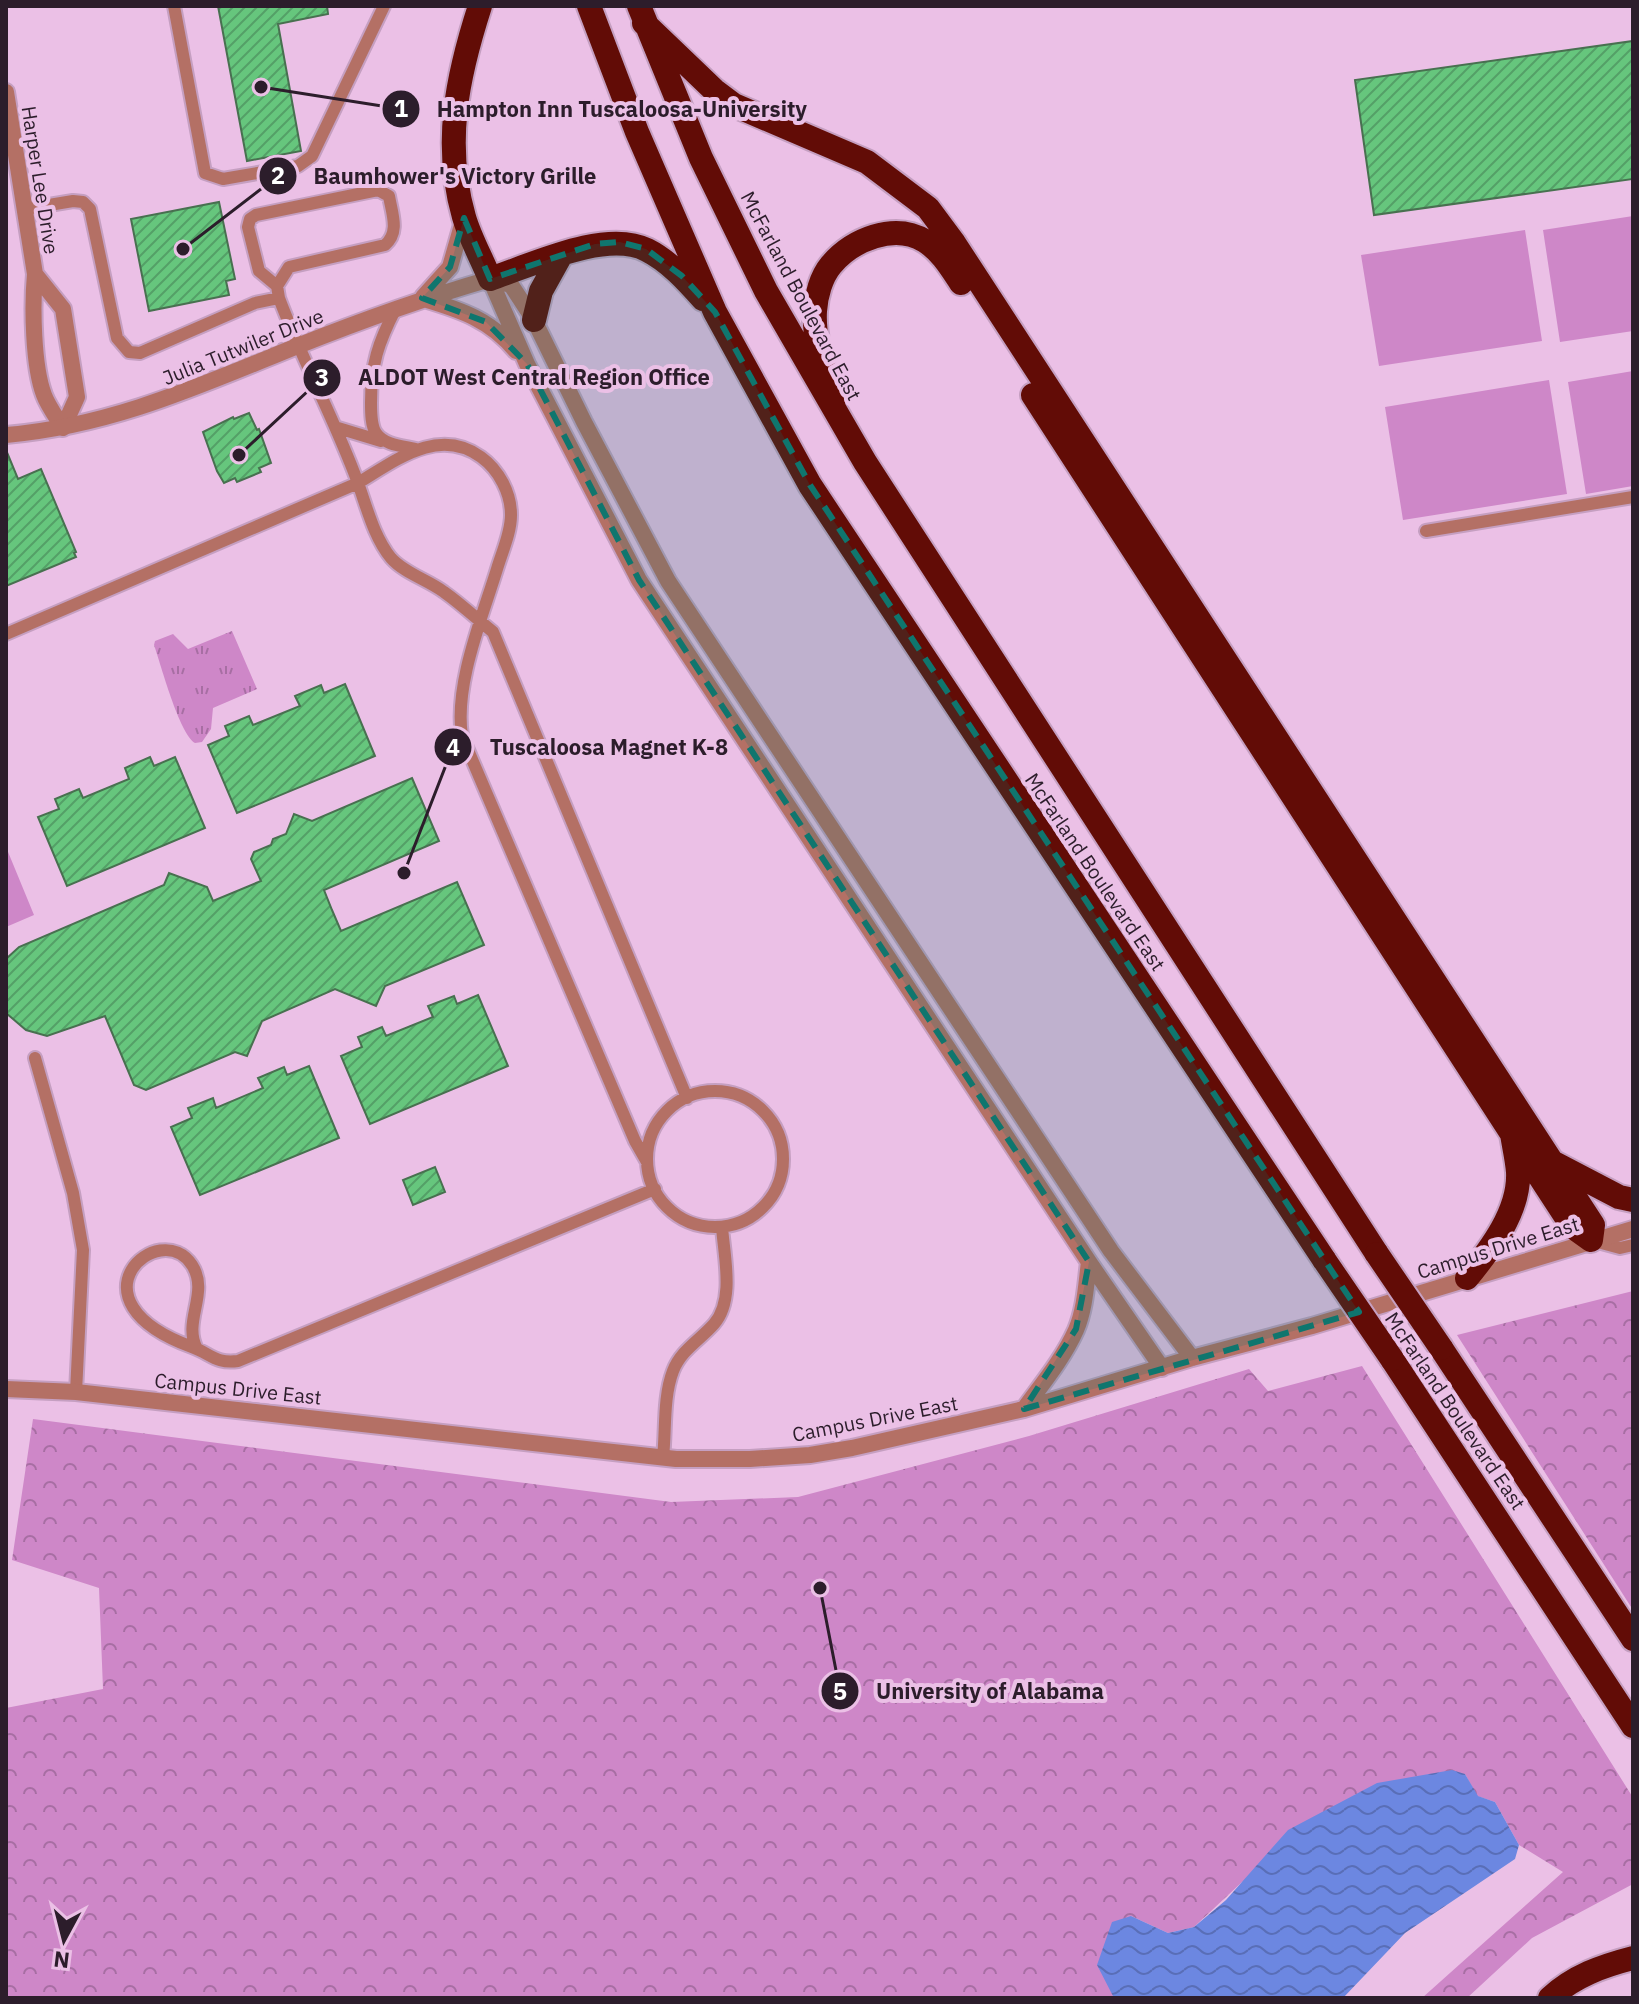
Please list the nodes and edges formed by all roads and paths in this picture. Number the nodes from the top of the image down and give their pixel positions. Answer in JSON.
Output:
{"nodes":[{"id":1,"x":174,"y":6,"type":"edge"},
{"id":2,"x":384,"y":6,"type":"edge"},
{"id":3,"x":480,"y":6,"type":"edge"},
{"id":4,"x":589,"y":6,"type":"edge"},
{"id":5,"x":642,"y":14,"type":"edge"},
{"id":6,"x":6,"y":92,"type":"edge"},
{"id":7,"x":25,"y":209,"type":"junction"},
{"id":8,"x":464,"y":218,"type":"junction"},
{"id":9,"x":561,"y":255,"type":"junction"},
{"id":10,"x":35,"y":274,"type":"junction"},
{"id":11,"x":490,"y":279,"type":"junction"},
{"id":12,"x":278,"y":292,"type":"junction"},
{"id":13,"x":422,"y":298,"type":"junction"},
{"id":14,"x":396,"y":308,"type":"junction"},
{"id":15,"x":715,"y":312,"type":"junction"},
{"id":16,"x":534,"y":320,"type":"junction"},
{"id":17,"x":297,"y":346,"type":"junction"},
{"id":18,"x":527,"y":364,"type":"junction"},
{"id":19,"x":834,"y":408,"type":"junction"},
{"id":20,"x":63,"y":428,"type":"junction"},
{"id":21,"x":338,"y":428,"type":"junction"},
{"id":22,"x":6,"y":435,"type":"edge"},
{"id":23,"x":389,"y":443,"type":"junction"},
{"id":24,"x":416,"y":449,"type":"junction"},
{"id":25,"x":358,"y":483,"type":"junction"},
{"id":26,"x":1633,"y":497,"type":"edge"},
{"id":27,"x":1426,"y":531,"type":"dead end"},
{"id":28,"x":481,"y":622,"type":"junction"},
{"id":29,"x":6,"y":634,"type":"edge"},
{"id":30,"x":35,"y":1058,"type":"dead end"},
{"id":31,"x":687,"y":1098,"type":"junction"},
{"id":32,"x":1512,"y":1134,"type":"junction"},
{"id":33,"x":647,"y":1162,"type":"junction"},
{"id":34,"x":1552,"y":1162,"type":"junction"},
{"id":35,"x":655,"y":1189,"type":"junction"},
{"id":36,"x":1633,"y":1200,"type":"edge"},
{"id":37,"x":722,"y":1227,"type":"junction"},
{"id":38,"x":1633,"y":1229,"type":"edge"},
{"id":39,"x":1591,"y":1240,"type":"junction"},
{"id":40,"x":1633,"y":1245,"type":"edge"},
{"id":41,"x":1089,"y":1262,"type":"junction"},
{"id":42,"x":1467,"y":1278,"type":"junction"},
{"id":43,"x":197,"y":1349,"type":"junction"},
{"id":44,"x":1192,"y":1358,"type":"junction"},
{"id":45,"x":1162,"y":1368,"type":"junction"},
{"id":46,"x":6,"y":1389,"type":"edge"},
{"id":47,"x":76,"y":1392,"type":"junction"},
{"id":48,"x":1024,"y":1409,"type":"junction"},
{"id":49,"x":663,"y":1458,"type":"junction"},
{"id":50,"x":1633,"y":1639,"type":"edge"},
{"id":51,"x":1633,"y":1726,"type":"edge"},
{"id":52,"x":1633,"y":1958,"type":"edge"},
{"id":53,"x":1559,"y":1993,"type":"edge"}],
"edges":[{"from":1,"to":2,"type":"lane"},
{"from":3,"to":8,"type":"highway"},
{"from":4,"to":15,"type":"highway","name":"McFarland Boulevard East"},
{"from":5,"to":19,"type":"highway","name":"McFarland Boulevard East"},
{"from":5,"to":34,"type":"highway"},
{"from":6,"to":7,"type":"street","name":"Harper Lee Drive"},
{"from":7,"to":10,"type":"street","name":"Harper Lee Drive"},
{"from":7,"to":12,"type":"lane"},
{"from":8,"to":11,"type":"highway"},
{"from":8,"to":13,"type":"street"},
{"from":9,"to":11,"type":"highway"},
{"from":9,"to":15,"type":"highway"},
{"from":9,"to":16,"type":"highway"},
{"from":10,"to":20,"type":"street","name":"Harper Lee Drive"},
{"from":10,"to":20,"type":"street","name":"Harper Lee Drive"},
{"from":11,"to":13,"type":"street","name":"Julia Tutwiler Drive"},
{"from":11,"to":16,"type":"street"},
{"from":11,"to":18,"type":"street"},
{"from":12,"to":12,"type":"lane"},
{"from":12,"to":17,"type":"lane"},
{"from":13,"to":14,"type":"street","name":"Julia Tutwiler Drive"},
{"from":13,"to":18,"type":"street"},
{"from":14,"to":17,"type":"street","name":"Julia Tutwiler Drive"},
{"from":14,"to":23,"type":"lane"},
{"from":15,"to":51,"type":"highway","name":"McFarland Boulevard East","bridge":true},
{"from":16,"to":44,"type":"street"},
{"from":17,"to":20,"type":"street","name":"Julia Tutwiler Drive"},
{"from":17,"to":21,"type":"lane"},
{"from":18,"to":41,"type":"street"},
{"from":19,"to":32,"type":"highway"},
{"from":19,"to":50,"type":"highway","name":"McFarland Boulevard East","bridge":true},
{"from":20,"to":22,"type":"street","name":"Julia Tutwiler Drive"},
{"from":21,"to":23,"type":"lane"},
{"from":21,"to":25,"type":"lane"},
{"from":23,"to":24,"type":"lane"},
{"from":24,"to":25,"type":"lane"},
{"from":24,"to":28,"type":"lane"},
{"from":25,"to":28,"type":"lane"},
{"from":25,"to":29,"type":"lane"},
{"from":26,"to":27,"type":"lane"},
{"from":28,"to":31,"type":"lane"},
{"from":28,"to":33,"type":"lane"},
{"from":30,"to":47,"type":"lane"},
{"from":31,"to":33,"type":"lane"},
{"from":31,"to":37,"type":"lane"},
{"from":32,"to":39,"type":"highway"},
{"from":32,"to":42,"type":"highway"},
{"from":33,"to":35,"type":"lane"},
{"from":34,"to":36,"type":"highway"},
{"from":34,"to":39,"type":"highway"},
{"from":35,"to":37,"type":"lane"},
{"from":35,"to":43,"type":"lane"},
{"from":37,"to":49,"type":"lane"},
{"from":38,"to":39,"type":"street","name":"Campus Drive East"},
{"from":39,"to":40,"type":"lane"},
{"from":39,"to":42,"type":"street","name":"Campus Drive East"},
{"from":41,"to":45,"type":"street"},
{"from":41,"to":48,"type":"street"},
{"from":42,"to":44,"type":"street","name":"Campus Drive East"},
{"from":43,"to":43,"type":"lane"},
{"from":44,"to":45,"type":"street","name":"Campus Drive East"},
{"from":45,"to":48,"type":"street","name":"Campus Drive East"},
{"from":46,"to":47,"type":"street","name":"Campus Drive East"},
{"from":47,"to":49,"type":"street","name":"Campus Drive East"},
{"from":48,"to":49,"type":"street","name":"Campus Drive East"},
{"from":52,"to":53,"type":"highway"}]}
